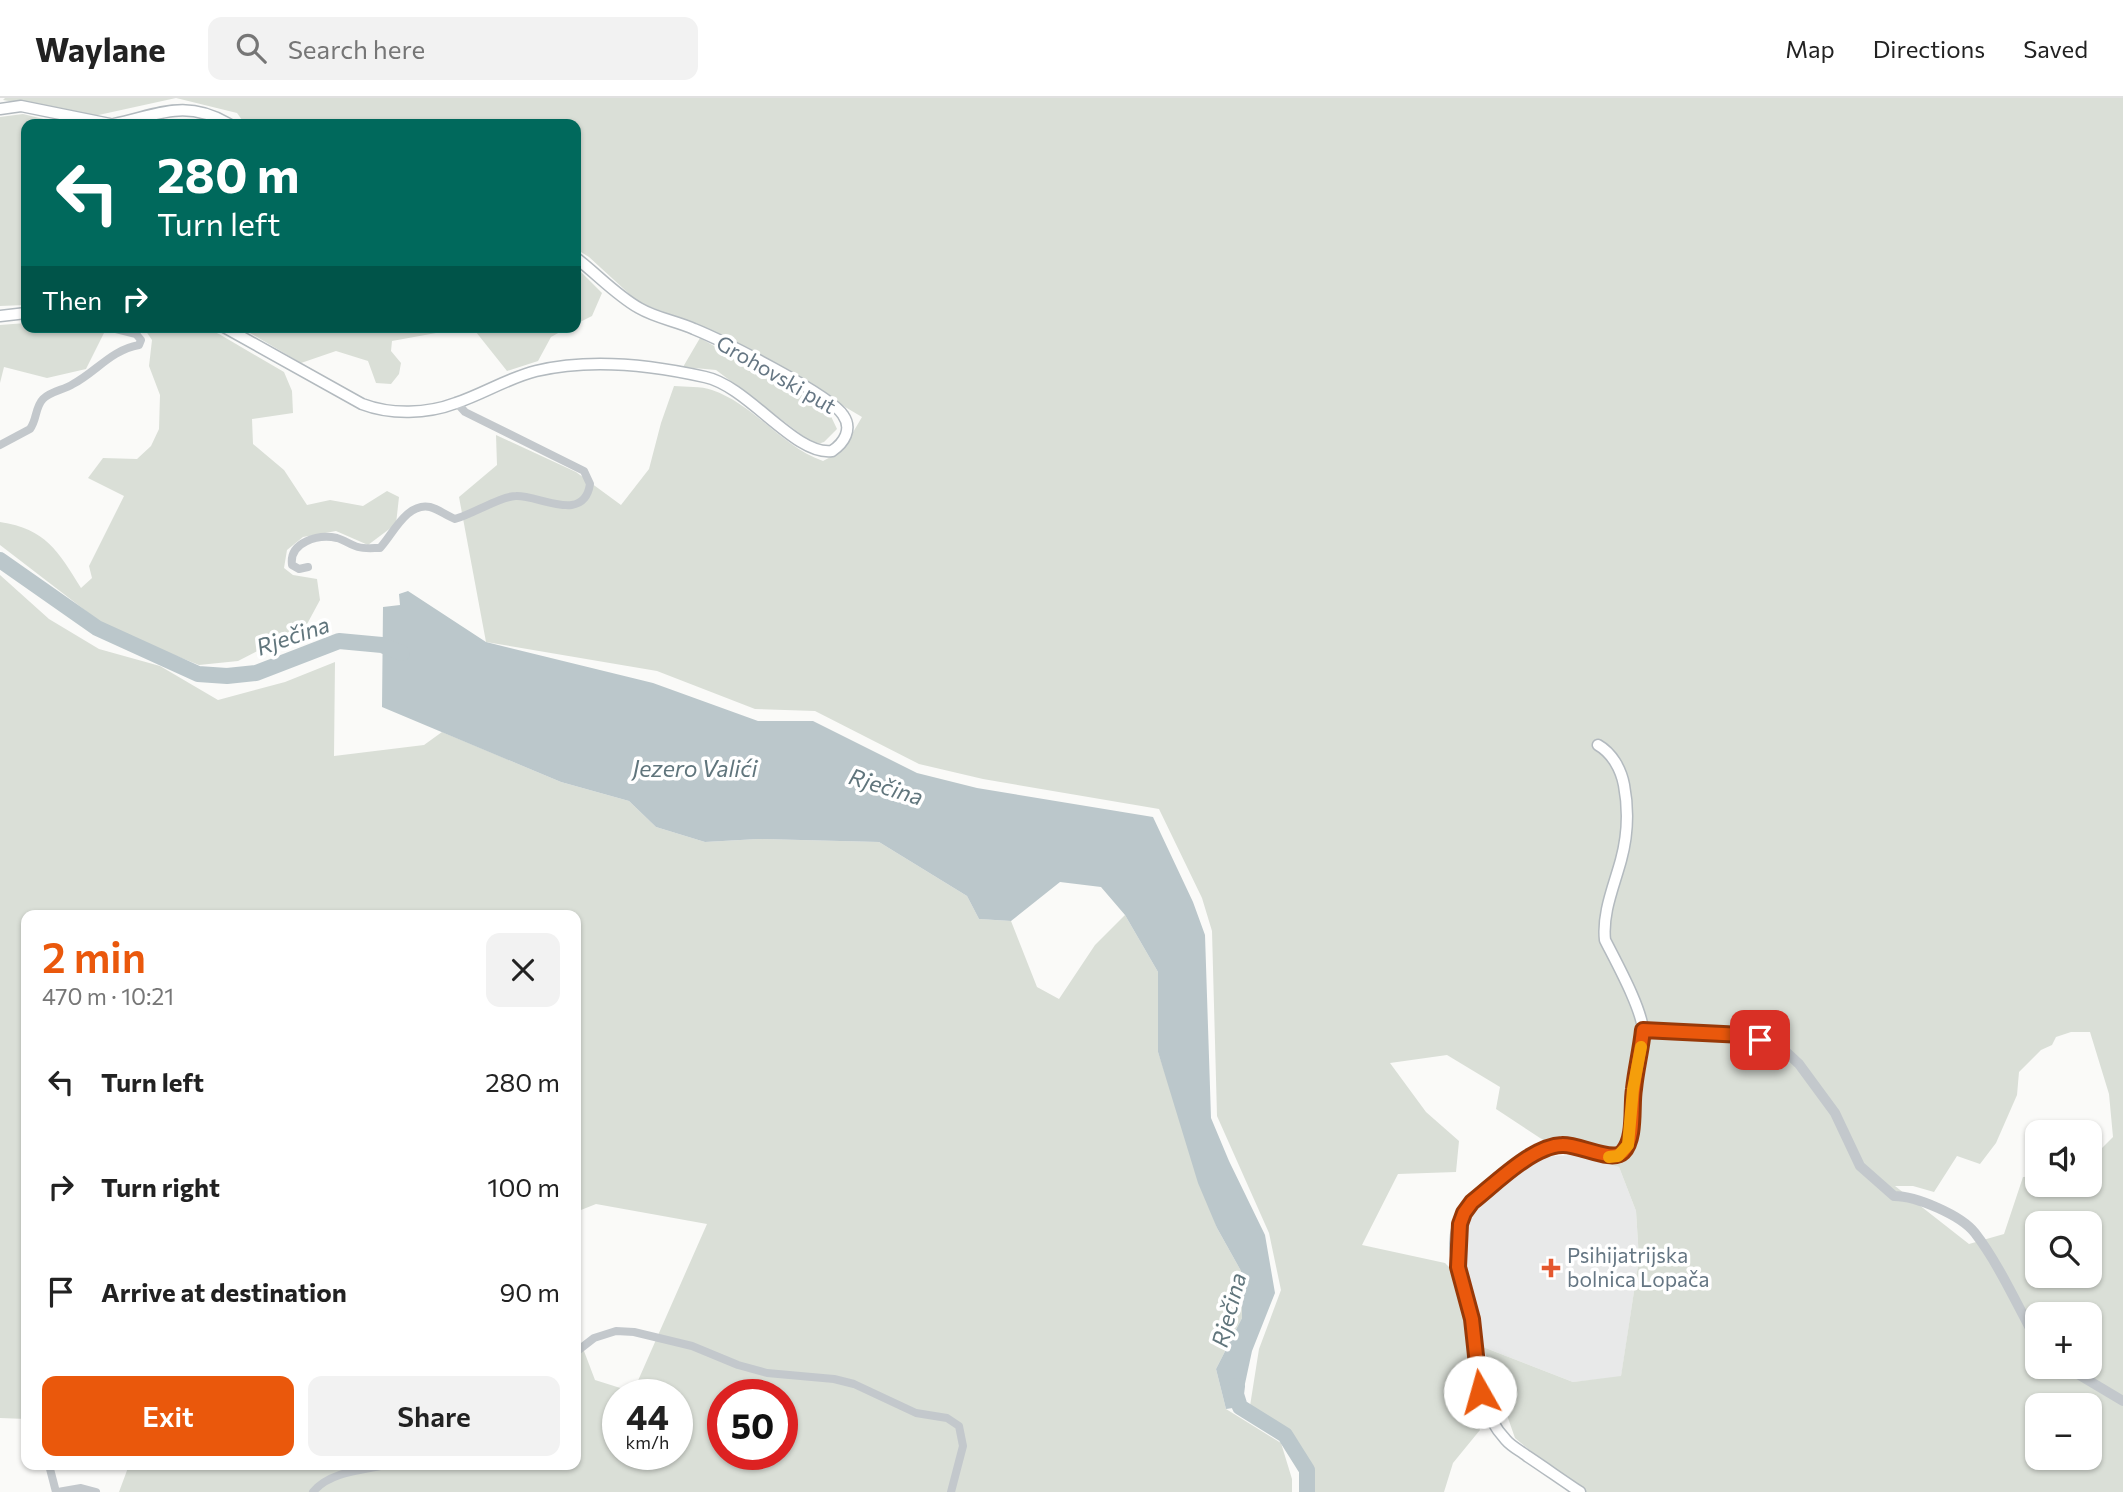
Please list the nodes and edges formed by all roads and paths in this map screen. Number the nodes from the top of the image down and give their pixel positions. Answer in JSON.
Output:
{"nodes":[{"id":1,"x":0,"y":109,"type":"edge"},
{"id":2,"x":87,"y":119,"type":"edge"},
{"id":3,"x":130,"y":119,"type":"edge"},
{"id":4,"x":222,"y":119,"type":"edge"},
{"id":5,"x":581,"y":262,"type":"edge"},
{"id":6,"x":21,"y":314,"type":"edge"},
{"id":7,"x":0,"y":316,"type":"edge"},
{"id":8,"x":132,"y":333,"type":"edge"},
{"id":9,"x":235,"y":333,"type":"edge"},
{"id":10,"x":457,"y":403,"type":"junction"},
{"id":11,"x":0,"y":445,"type":"edge"},
{"id":12,"x":308,"y":567,"type":"dead end"},
{"id":13,"x":1598,"y":745,"type":"dead end"},
{"id":14,"x":1643,"y":1030,"type":"junction"},
{"id":15,"x":2025,"y":1320,"type":"edge"},
{"id":16,"x":581,"y":1348,"type":"edge"},
{"id":17,"x":2086,"y":1379,"type":"edge"},
{"id":18,"x":2123,"y":1401,"type":"edge"},
{"id":19,"x":50,"y":1470,"type":"edge"},
{"id":20,"x":362,"y":1470,"type":"edge"},
{"id":21,"x":57,"y":1492,"type":"edge"},
{"id":22,"x":96,"y":1492,"type":"edge"},
{"id":23,"x":313,"y":1492,"type":"edge"},
{"id":24,"x":951,"y":1492,"type":"edge"},
{"id":25,"x":1580,"y":1492,"type":"edge"}],
"edges":[{"from":1,"to":2,"type":"main road"},
{"from":3,"to":4,"type":"main road"},
{"from":5,"to":10,"type":"main road","name":"Grohovski put"},
{"from":6,"to":7,"type":"main road"},
{"from":8,"to":11,"type":"street"},
{"from":9,"to":10,"type":"main road","name":"Grohovski put"},
{"from":10,"to":12,"type":"street"},
{"from":13,"to":14,"type":"main road"},
{"from":14,"to":15,"type":"street"},
{"from":14,"to":25,"type":"main road"},
{"from":16,"to":24,"type":"street"},
{"from":17,"to":18,"type":"street"},
{"from":19,"to":21,"type":"street"},
{"from":20,"to":23,"type":"street"},
{"from":21,"to":22,"type":"street"}]}
